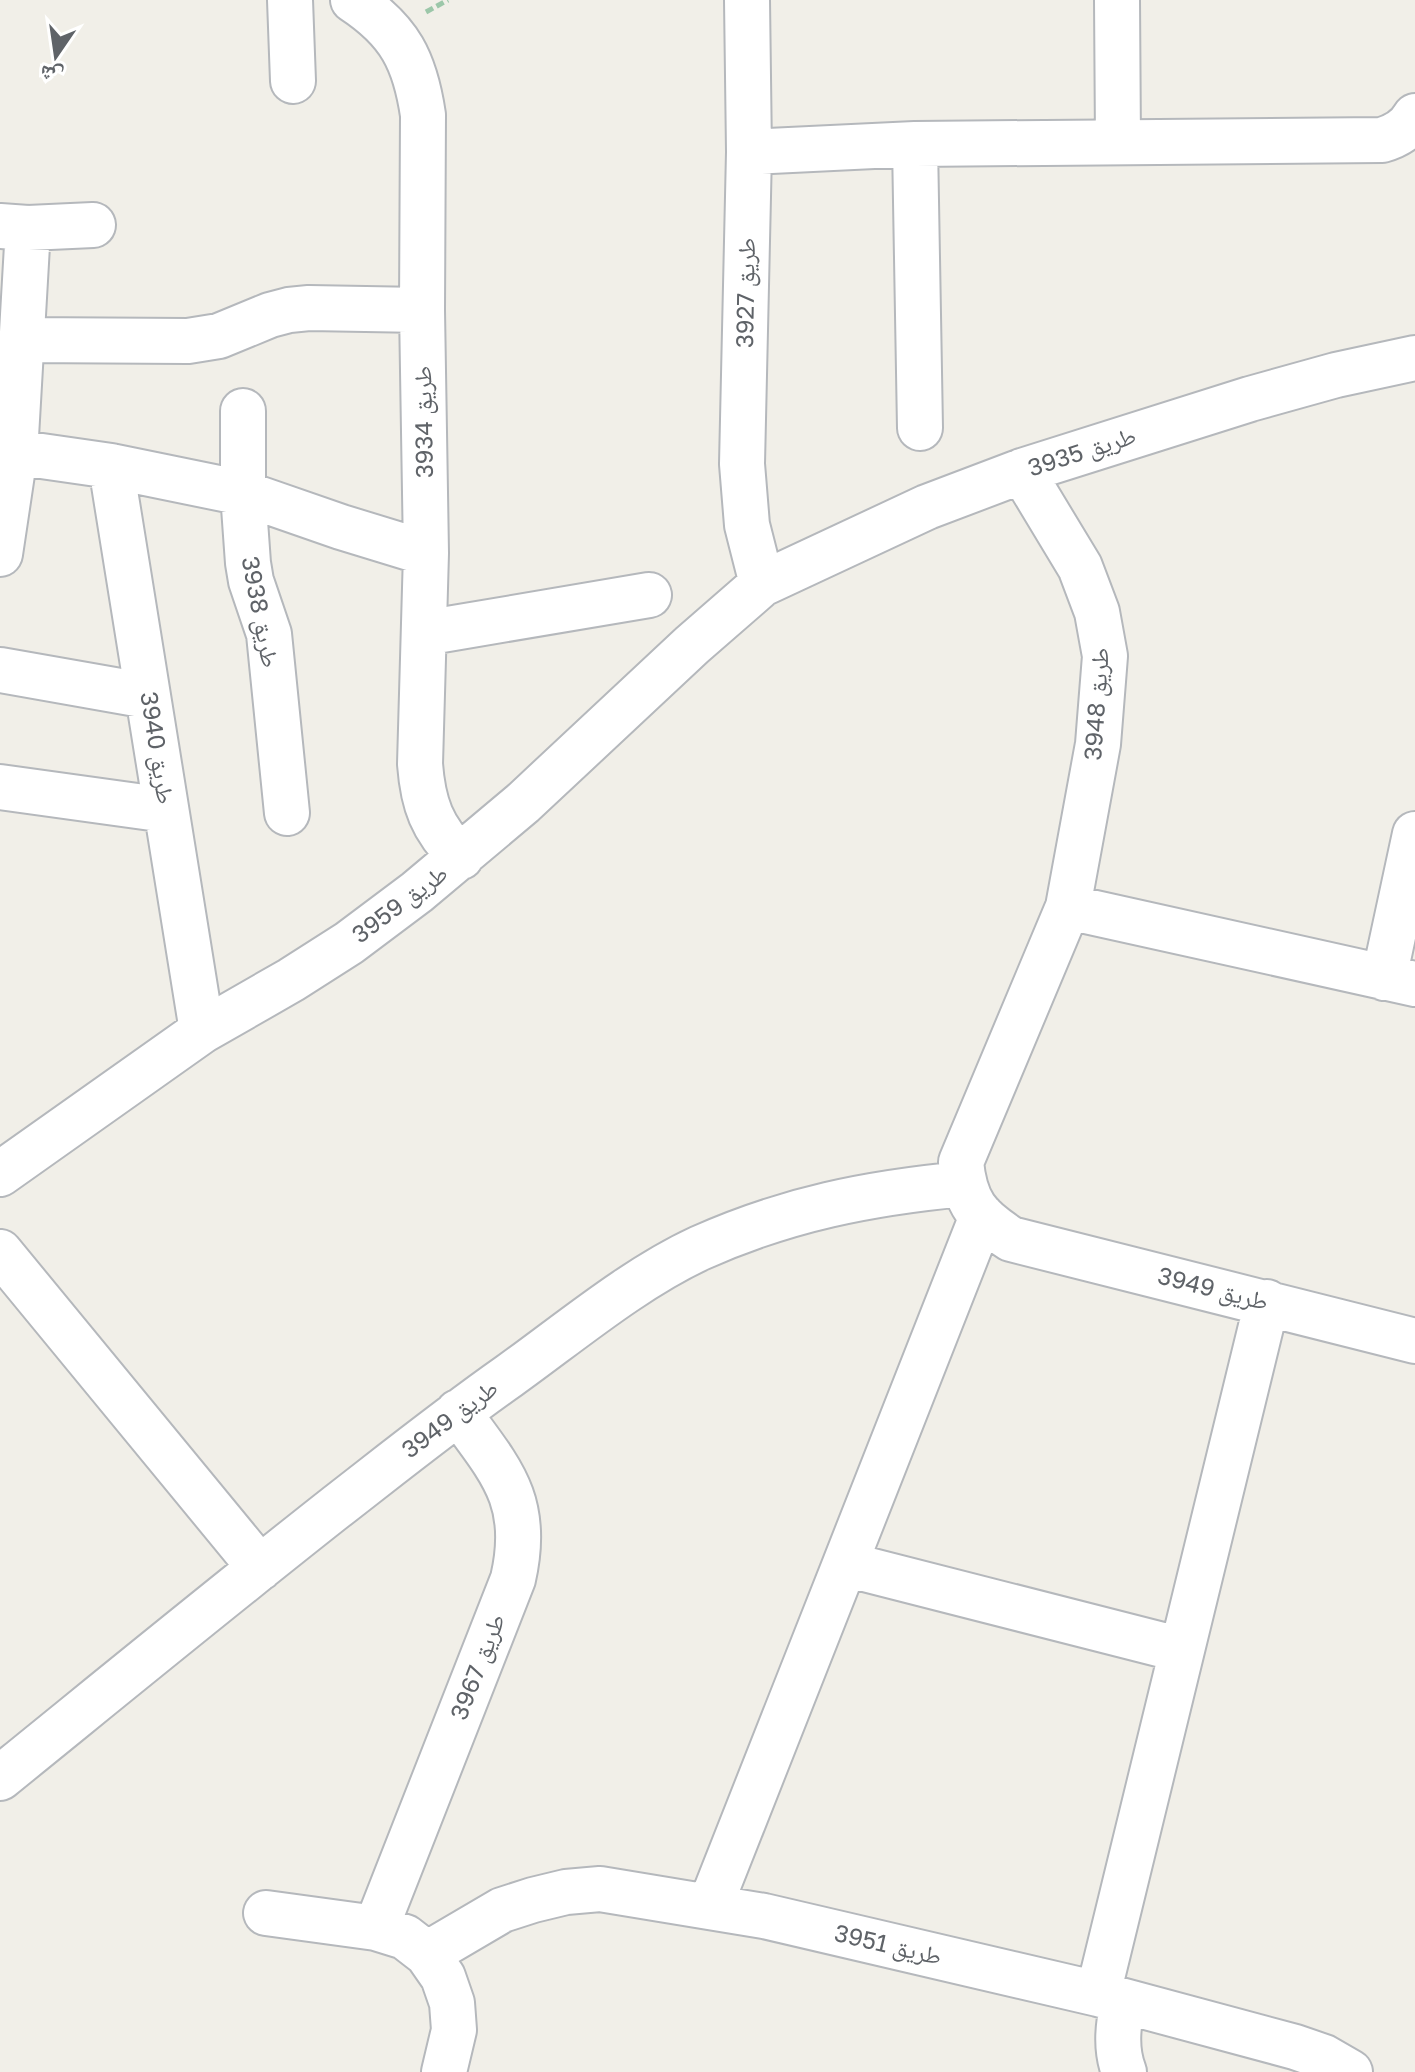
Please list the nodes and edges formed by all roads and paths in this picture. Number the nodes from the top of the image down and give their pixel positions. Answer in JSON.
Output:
{"nodes":[{"id":1,"x":290,"y":0,"type":"edge"},
{"id":2,"x":353,"y":0,"type":"edge"},
{"id":3,"x":747,"y":0,"type":"edge"},
{"id":4,"x":1117,"y":0,"type":"edge"},
{"id":5,"x":293,"y":81,"type":"dead end"},
{"id":6,"x":1415,"y":116,"type":"edge"},
{"id":7,"x":1118,"y":142,"type":"junction"},
{"id":8,"x":915,"y":144,"type":"junction"},
{"id":9,"x":749,"y":152,"type":"junction"},
{"id":10,"x":93,"y":225,"type":"dead end"},
{"id":11,"x":14,"y":227,"type":"edge"},
{"id":12,"x":422,"y":310,"type":"junction"},
{"id":13,"x":22,"y":340,"type":"junction"},
{"id":14,"x":1415,"y":358,"type":"edge"},
{"id":15,"x":243,"y":411,"type":"dead end"},
{"id":16,"x":920,"y":428,"type":"dead end"},
{"id":17,"x":8,"y":452,"type":"edge"},
{"id":18,"x":111,"y":466,"type":"junction"},
{"id":19,"x":1022,"y":471,"type":"junction"},
{"id":20,"x":243,"y":493,"type":"junction"},
{"id":21,"x":426,"y":553,"type":"junction"},
{"id":22,"x":0,"y":554,"type":"edge"},
{"id":23,"x":762,"y":584,"type":"junction"},
{"id":24,"x":649,"y":595,"type":"dead end"},
{"id":25,"x":424,"y":633,"type":"junction"},
{"id":26,"x":0,"y":670,"type":"edge"},
{"id":27,"x":148,"y":696,"type":"junction"},
{"id":28,"x":0,"y":787,"type":"edge"},
{"id":29,"x":166,"y":810,"type":"junction"},
{"id":30,"x":287,"y":813,"type":"dead end"},
{"id":31,"x":1415,"y":834,"type":"edge"},
{"id":32,"x":461,"y":857,"type":"junction"},
{"id":33,"x":1068,"y":907,"type":"junction"},
{"id":34,"x":1400,"y":981,"type":"edge"},
{"id":35,"x":202,"y":1031,"type":"junction"},
{"id":36,"x":0,"y":1174,"type":"edge"},
{"id":37,"x":985,"y":1213,"type":"junction"},
{"id":38,"x":0,"y":1252,"type":"edge"},
{"id":39,"x":1267,"y":1302,"type":"junction"},
{"id":40,"x":1415,"y":1341,"type":"edge"},
{"id":41,"x":458,"y":1412,"type":"junction"},
{"id":42,"x":845,"y":1564,"type":"junction"},
{"id":43,"x":260,"y":1568,"type":"junction"},
{"id":44,"x":1182,"y":1650,"type":"junction"},
{"id":45,"x":0,"y":1778,"type":"edge"},
{"id":46,"x":710,"y":1906,"type":"junction"},
{"id":47,"x":266,"y":1913,"type":"dead end"},
{"id":48,"x":376,"y":1928,"type":"junction"},
{"id":49,"x":427,"y":1954,"type":"junction"},
{"id":50,"x":1110,"y":1998,"type":"junction"},
{"id":51,"x":444,"y":2072,"type":"edge"},
{"id":52,"x":1124,"y":2072,"type":"edge"},
{"id":53,"x":1350,"y":2072,"type":"edge"}],
"edges":[{"from":1,"to":5,"type":"street"},
{"from":2,"to":12,"type":"street","name":"طريق 3934"},
{"from":3,"to":9,"type":"street","name":"طريق 3927"},
{"from":4,"to":7,"type":"street"},
{"from":6,"to":7,"type":"street"},
{"from":7,"to":8,"type":"street"},
{"from":8,"to":9,"type":"street"},
{"from":8,"to":16,"type":"street"},
{"from":9,"to":23,"type":"street","name":"طريق 3927"},
{"from":10,"to":11,"type":"street"},
{"from":11,"to":13,"type":"street"},
{"from":12,"to":13,"type":"street"},
{"from":12,"to":21,"type":"street","name":"طريق 3934"},
{"from":13,"to":17,"type":"street"},
{"from":14,"to":19,"type":"street","name":"طريق 3935"},
{"from":15,"to":20,"type":"street","name":"طريق 3938"},
{"from":17,"to":18,"type":"street"},
{"from":17,"to":22,"type":"street"},
{"from":18,"to":20,"type":"street"},
{"from":18,"to":27,"type":"street","name":"طريق 3940"},
{"from":19,"to":23,"type":"street","name":"طريق 3935"},
{"from":19,"to":33,"type":"street","name":"طريق 3948"},
{"from":20,"to":21,"type":"street"},
{"from":20,"to":30,"type":"street","name":"طريق 3938"},
{"from":21,"to":25,"type":"street","name":"طريق 3934"},
{"from":23,"to":32,"type":"street","name":"طريق 3959"},
{"from":24,"to":25,"type":"street"},
{"from":25,"to":32,"type":"street","name":"طريق 3934"},
{"from":26,"to":27,"type":"street"},
{"from":27,"to":29,"type":"street","name":"طريق 3940"},
{"from":28,"to":29,"type":"street"},
{"from":29,"to":35,"type":"street","name":"طريق 3940"},
{"from":31,"to":34,"type":"street"},
{"from":32,"to":35,"type":"street","name":"طريق 3959"},
{"from":33,"to":34,"type":"street"},
{"from":33,"to":37,"type":"street","name":"طريق 3948"},
{"from":35,"to":36,"type":"street","name":"طريق 3959"},
{"from":37,"to":39,"type":"street","name":"طريق 3949"},
{"from":37,"to":41,"type":"street","name":"طريق 3949"},
{"from":37,"to":42,"type":"street","name":"طريق 3948"},
{"from":38,"to":43,"type":"street"},
{"from":39,"to":40,"type":"street","name":"طريق 3949"},
{"from":39,"to":44,"type":"street"},
{"from":41,"to":43,"type":"street","name":"طريق 3949"},
{"from":41,"to":48,"type":"street","name":"طريق 3967"},
{"from":42,"to":44,"type":"street"},
{"from":42,"to":46,"type":"street","name":"طريق 3948"},
{"from":43,"to":45,"type":"street","name":"طريق 3949"},
{"from":44,"to":50,"type":"street"},
{"from":46,"to":49,"type":"street","name":"طريق 3951"},
{"from":46,"to":50,"type":"street","name":"طريق 3951"},
{"from":47,"to":48,"type":"street"},
{"from":48,"to":49,"type":"street"},
{"from":49,"to":51,"type":"street"},
{"from":50,"to":52,"type":"street"},
{"from":50,"to":53,"type":"street","name":"طريق 3951"}]}
